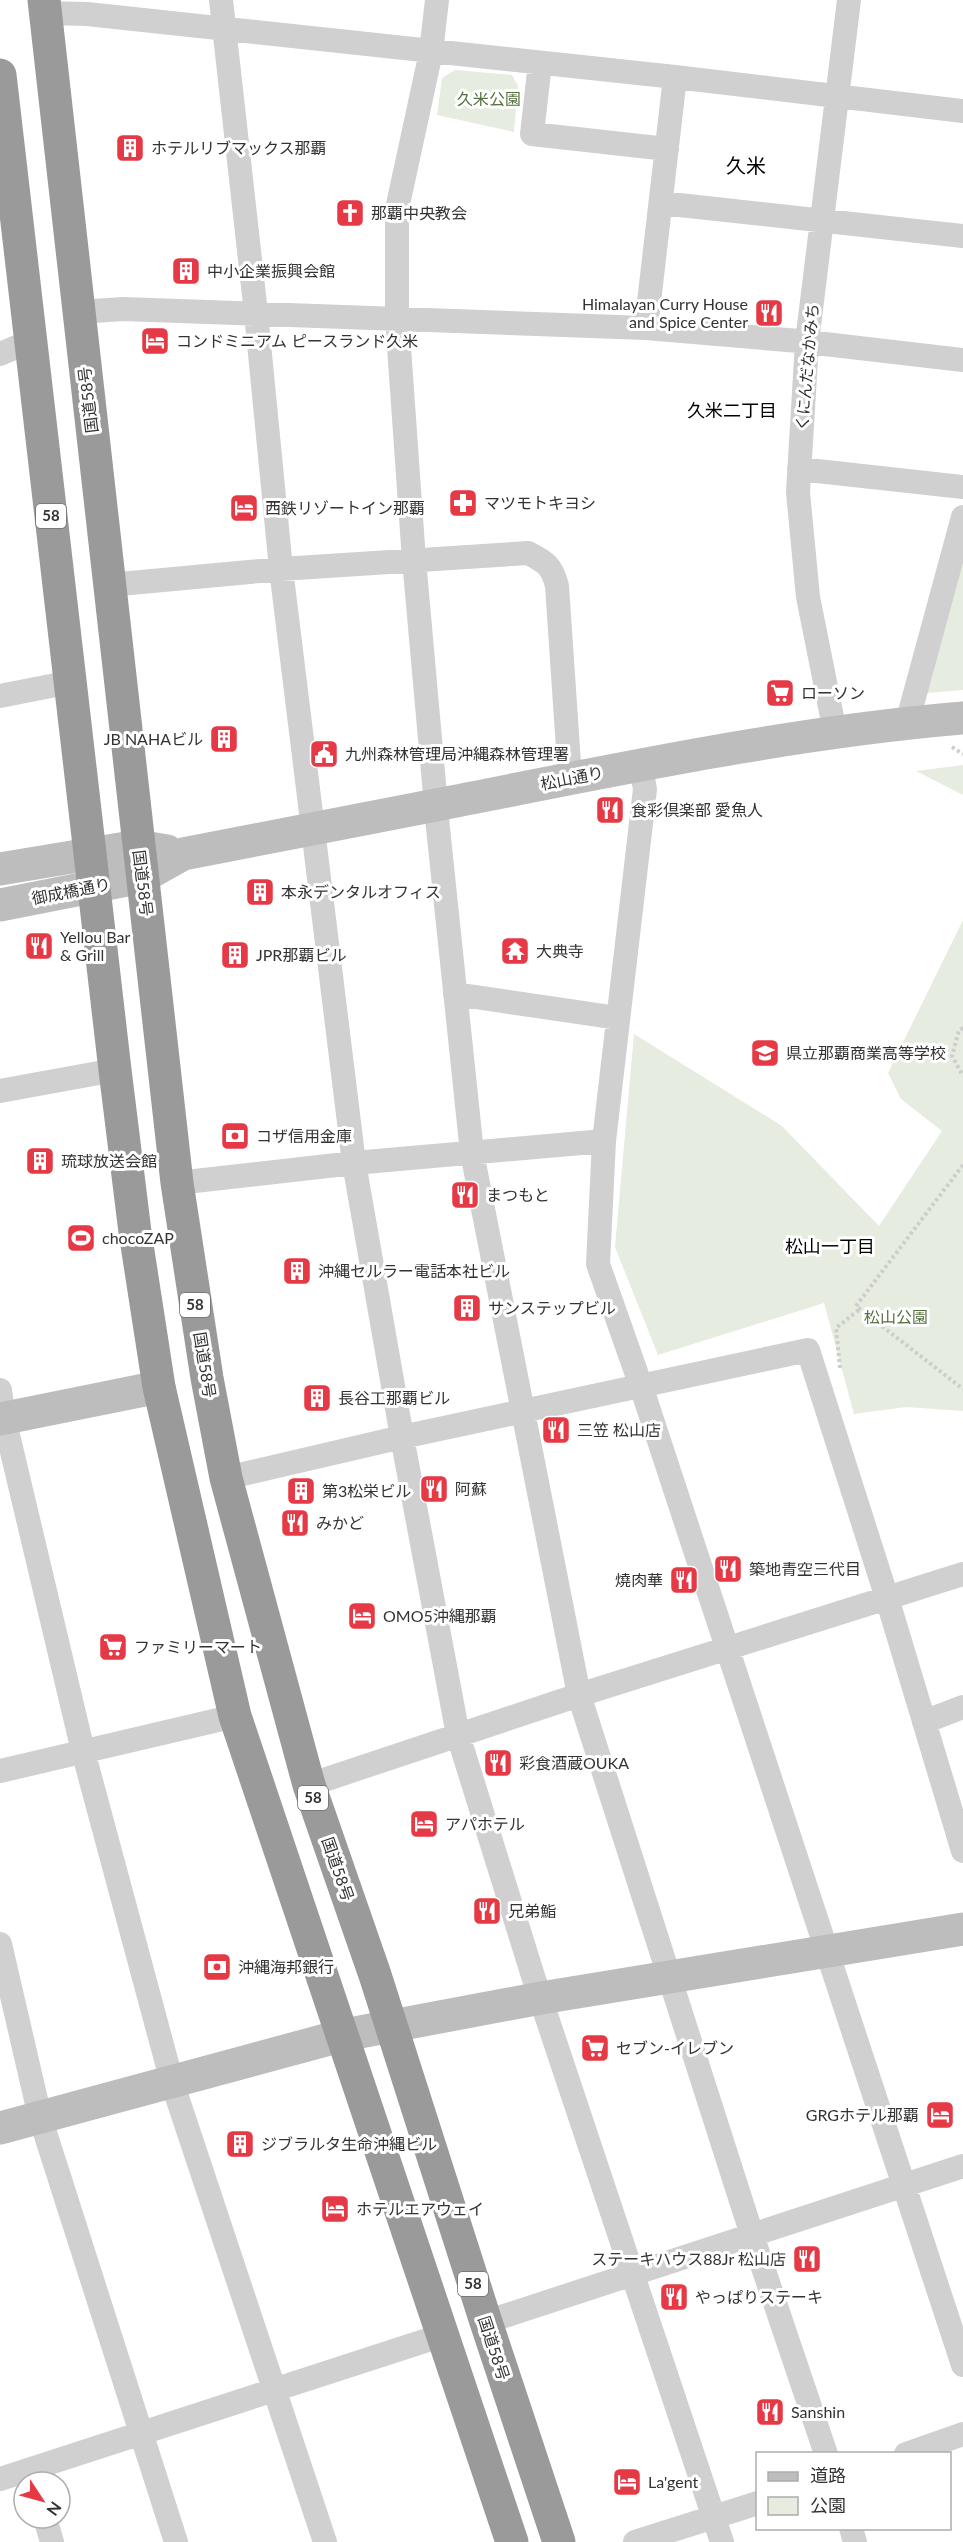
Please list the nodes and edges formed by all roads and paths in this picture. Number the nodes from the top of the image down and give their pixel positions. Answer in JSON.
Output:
{"nodes":[{"id":1,"x":221,"y":0,"type":"edge"},
{"id":2,"x":437,"y":0,"type":"edge"},
{"id":3,"x":849,"y":0,"type":"edge"},
{"id":4,"x":45,"y":6,"type":"edge"},
{"id":5,"x":225,"y":30,"type":"junction"},
{"id":6,"x":431,"y":52,"type":"junction"},
{"id":7,"x":540,"y":63,"type":"junction"},
{"id":8,"x":0,"y":75,"type":"edge"},
{"id":9,"x":675,"y":77,"type":"junction"},
{"id":10,"x":838,"y":97,"type":"junction"},
{"id":11,"x":963,"y":111,"type":"edge"},
{"id":12,"x":667,"y":149,"type":"junction"},
{"id":13,"x":661,"y":203,"type":"junction"},
{"id":14,"x":821,"y":220,"type":"junction"},
{"id":15,"x":963,"y":236,"type":"edge"},
{"id":16,"x":78,"y":312,"type":"junction"},
{"id":17,"x":256,"y":314,"type":"junction"},
{"id":18,"x":397,"y":319,"type":"junction"},
{"id":19,"x":646,"y":328,"type":"junction"},
{"id":20,"x":31,"y":341,"type":"junction"},
{"id":21,"x":807,"y":342,"type":"junction"},
{"id":22,"x":0,"y":354,"type":"edge"},
{"id":23,"x":963,"y":360,"type":"edge"},
{"id":24,"x":799,"y":469,"type":"junction"},
{"id":25,"x":963,"y":487,"type":"edge"},
{"id":26,"x":963,"y":518,"type":"edge"},
{"id":27,"x":414,"y":560,"type":"junction"},
{"id":28,"x":281,"y":570,"type":"junction"},
{"id":29,"x":109,"y":585,"type":"junction"},
{"id":30,"x":71,"y":682,"type":"junction"},
{"id":31,"x":0,"y":696,"type":"edge"},
{"id":32,"x":907,"y":723,"type":"junction"},
{"id":33,"x":835,"y":732,"type":"junction"},
{"id":34,"x":957,"y":733,"type":"edge"},
{"id":35,"x":963,"y":754,"type":"edge"},
{"id":36,"x":640,"y":764,"type":"junction"},
{"id":37,"x":570,"y":778,"type":"junction"},
{"id":38,"x":436,"y":805,"type":"junction"},
{"id":39,"x":313,"y":828,"type":"junction"},
{"id":40,"x":90,"y":854,"type":"junction"},
{"id":41,"x":140,"y":862,"type":"junction"},
{"id":42,"x":0,"y":869,"type":"edge"},
{"id":43,"x":94,"y":886,"type":"junction"},
{"id":44,"x":0,"y":905,"type":"edge"},
{"id":45,"x":456,"y":994,"type":"junction"},
{"id":46,"x":618,"y":1018,"type":"junction"},
{"id":47,"x":963,"y":1028,"type":"edge"},
{"id":48,"x":115,"y":1070,"type":"junction"},
{"id":49,"x":963,"y":1076,"type":"edge"},
{"id":50,"x":0,"y":1091,"type":"edge"},
{"id":51,"x":604,"y":1141,"type":"junction"},
{"id":52,"x":472,"y":1153,"type":"junction"},
{"id":53,"x":354,"y":1163,"type":"junction"},
{"id":54,"x":963,"y":1165,"type":"edge"},
{"id":55,"x":177,"y":1183,"type":"junction"},
{"id":56,"x":858,"y":1308,"type":"junction"},
{"id":57,"x":840,"y":1368,"type":"dead end"},
{"id":58,"x":641,"y":1386,"type":"junction"},
{"id":59,"x":159,"y":1387,"type":"junction"},
{"id":60,"x":963,"y":1389,"type":"edge"},
{"id":61,"x":1,"y":1409,"type":"edge"},
{"id":62,"x":523,"y":1411,"type":"junction"},
{"id":63,"x":402,"y":1437,"type":"junction"},
{"id":64,"x":226,"y":1478,"type":"junction"},
{"id":65,"x":963,"y":1574,"type":"edge"},
{"id":66,"x":887,"y":1598,"type":"junction"},
{"id":67,"x":728,"y":1648,"type":"junction"},
{"id":68,"x":579,"y":1695,"type":"junction"},
{"id":69,"x":963,"y":1707,"type":"edge"},
{"id":70,"x":235,"y":1716,"type":"junction"},
{"id":71,"x":924,"y":1722,"type":"junction"},
{"id":72,"x":458,"y":1735,"type":"junction"},
{"id":73,"x":82,"y":1751,"type":"junction"},
{"id":74,"x":0,"y":1771,"type":"edge"},
{"id":75,"x":309,"y":1785,"type":"junction"},
{"id":76,"x":963,"y":1851,"type":"edge"},
{"id":77,"x":963,"y":1929,"type":"edge"},
{"id":78,"x":0,"y":1944,"type":"edge"},
{"id":79,"x":827,"y":1951,"type":"junction"},
{"id":80,"x":670,"y":1977,"type":"junction"},
{"id":81,"x":541,"y":1998,"type":"junction"},
{"id":82,"x":390,"y":2026,"type":"junction"},
{"id":83,"x":344,"y":2035,"type":"junction"},
{"id":84,"x":172,"y":2082,"type":"junction"},
{"id":85,"x":40,"y":2117,"type":"junction"},
{"id":86,"x":0,"y":2128,"type":"edge"},
{"id":87,"x":963,"y":2166,"type":"edge"},
{"id":88,"x":904,"y":2185,"type":"junction"},
{"id":89,"x":752,"y":2235,"type":"junction"},
{"id":90,"x":633,"y":2274,"type":"junction"},
{"id":91,"x":486,"y":2322,"type":"junction"},
{"id":92,"x":442,"y":2335,"type":"junction"},
{"id":93,"x":963,"y":2365,"type":"edge"},
{"id":94,"x":273,"y":2389,"type":"junction"},
{"id":95,"x":141,"y":2433,"type":"junction"},
{"id":96,"x":963,"y":2434,"type":"edge"},
{"id":97,"x":825,"y":2452,"type":"edge"},
{"id":98,"x":912,"y":2452,"type":"edge"},
{"id":99,"x":46,"y":2470,"type":"edge"},
{"id":100,"x":756,"y":2504,"type":"edge"},
{"id":101,"x":714,"y":2517,"type":"junction"},
{"id":102,"x":176,"y":2542,"type":"edge"},
{"id":103,"x":325,"y":2542,"type":"edge"},
{"id":104,"x":512,"y":2542,"type":"edge"},
{"id":105,"x":559,"y":2542,"type":"edge"},
{"id":106,"x":635,"y":2542,"type":"edge"},
{"id":107,"x":722,"y":2542,"type":"edge"}],
"edges":[{"from":1,"to":5,"type":"street"},
{"from":2,"to":6,"type":"street"},
{"from":3,"to":10,"type":"street","name":"くにんだなかみち"},
{"from":4,"to":5,"type":"street"},
{"from":4,"to":16,"type":"highway","name":"国道58号","number":"58"},
{"from":5,"to":6,"type":"street"},
{"from":5,"to":17,"type":"street"},
{"from":6,"to":7,"type":"street"},
{"from":6,"to":18,"type":"street"},
{"from":7,"to":9,"type":"street"},
{"from":7,"to":12,"type":"street"},
{"from":8,"to":20,"type":"highway","number":"58"},
{"from":9,"to":10,"type":"street"},
{"from":9,"to":12,"type":"street"},
{"from":10,"to":11,"type":"street"},
{"from":10,"to":14,"type":"street","name":"くにんだなかみち"},
{"from":12,"to":13,"type":"street"},
{"from":13,"to":14,"type":"street"},
{"from":13,"to":19,"type":"street"},
{"from":14,"to":15,"type":"street"},
{"from":14,"to":21,"type":"street","name":"くにんだなかみち"},
{"from":16,"to":17,"type":"street"},
{"from":16,"to":29,"type":"highway","name":"国道58号","number":"58"},
{"from":17,"to":18,"type":"street"},
{"from":17,"to":28,"type":"street"},
{"from":18,"to":19,"type":"street"},
{"from":18,"to":27,"type":"street"},
{"from":19,"to":21,"type":"street"},
{"from":20,"to":22,"type":"street"},
{"from":20,"to":30,"type":"highway","number":"58"},
{"from":21,"to":23,"type":"street"},
{"from":21,"to":24,"type":"street","name":"くにんだなかみち"},
{"from":24,"to":25,"type":"street"},
{"from":24,"to":33,"type":"street","name":"くにんだなかみち"},
{"from":26,"to":32,"type":"street"},
{"from":27,"to":28,"type":"street"},
{"from":27,"to":37,"type":"street"},
{"from":27,"to":38,"type":"street"},
{"from":28,"to":29,"type":"street"},
{"from":28,"to":39,"type":"street"},
{"from":29,"to":41,"type":"highway","name":"国道58号","number":"58"},
{"from":30,"to":31,"type":"street"},
{"from":30,"to":40,"type":"highway","number":"58"},
{"from":32,"to":33,"type":"street","name":"松山通り"},
{"from":32,"to":34,"type":"street","name":"松山通り"},
{"from":33,"to":36,"type":"street","name":"松山通り"},
{"from":34,"to":35,"type":"path"},
{"from":36,"to":37,"type":"street","name":"松山通り"},
{"from":36,"to":46,"type":"street"},
{"from":37,"to":38,"type":"street","name":"松山通り"},
{"from":38,"to":39,"type":"street","name":"松山通り"},
{"from":38,"to":45,"type":"street"},
{"from":39,"to":41,"type":"street","name":"松山通り"},
{"from":39,"to":53,"type":"street"},
{"from":40,"to":41,"type":"street","name":"御成橋通り"},
{"from":40,"to":42,"type":"street","name":"御成橋通り"},
{"from":40,"to":43,"type":"highway","number":"58"},
{"from":41,"to":43,"type":"street","name":"御成橋通り"},
{"from":41,"to":55,"type":"highway","name":"国道58号","number":"58"},
{"from":43,"to":44,"type":"street","name":"御成橋通り"},
{"from":43,"to":48,"type":"highway","number":"58"},
{"from":45,"to":46,"type":"street"},
{"from":45,"to":52,"type":"street"},
{"from":46,"to":51,"type":"street"},
{"from":47,"to":49,"type":"path"},
{"from":48,"to":50,"type":"street"},
{"from":48,"to":59,"type":"highway","number":"58"},
{"from":51,"to":52,"type":"street"},
{"from":51,"to":58,"type":"street"},
{"from":52,"to":53,"type":"street"},
{"from":52,"to":62,"type":"street"},
{"from":53,"to":55,"type":"street"},
{"from":53,"to":63,"type":"street"},
{"from":54,"to":56,"type":"path"},
{"from":55,"to":64,"type":"highway","name":"国道58号","number":"58"},
{"from":56,"to":57,"type":"path"},
{"from":56,"to":60,"type":"path"},
{"from":58,"to":62,"type":"street"},
{"from":58,"to":66,"type":"street"},
{"from":58,"to":67,"type":"street"},
{"from":59,"to":61,"type":"street"},
{"from":59,"to":70,"type":"highway","number":"58"},
{"from":61,"to":73,"type":"street"},
{"from":62,"to":63,"type":"street"},
{"from":62,"to":68,"type":"street"},
{"from":63,"to":64,"type":"street"},
{"from":63,"to":72,"type":"street"},
{"from":64,"to":75,"type":"highway","name":"国道58号","number":"58"},
{"from":65,"to":66,"type":"street"},
{"from":66,"to":67,"type":"street"},
{"from":66,"to":71,"type":"street"},
{"from":67,"to":68,"type":"street"},
{"from":67,"to":79,"type":"street"},
{"from":68,"to":72,"type":"street"},
{"from":68,"to":80,"type":"street"},
{"from":69,"to":71,"type":"street"},
{"from":70,"to":73,"type":"street"},
{"from":70,"to":83,"type":"highway","number":"58"},
{"from":71,"to":76,"type":"street"},
{"from":72,"to":75,"type":"street"},
{"from":72,"to":81,"type":"street"},
{"from":73,"to":74,"type":"street"},
{"from":73,"to":84,"type":"street"},
{"from":75,"to":82,"type":"highway","name":"国道58号","number":"58"},
{"from":77,"to":79,"type":"street"},
{"from":78,"to":85,"type":"street"},
{"from":79,"to":80,"type":"street"},
{"from":79,"to":88,"type":"street"},
{"from":80,"to":81,"type":"street"},
{"from":80,"to":89,"type":"street"},
{"from":81,"to":82,"type":"street"},
{"from":81,"to":90,"type":"street"},
{"from":82,"to":83,"type":"street"},
{"from":82,"to":91,"type":"highway","name":"国道58号","number":"58"},
{"from":83,"to":84,"type":"street"},
{"from":83,"to":92,"type":"highway","number":"58"},
{"from":84,"to":85,"type":"street"},
{"from":84,"to":94,"type":"street"},
{"from":85,"to":86,"type":"street"},
{"from":85,"to":95,"type":"street"},
{"from":87,"to":88,"type":"street"},
{"from":88,"to":89,"type":"street"},
{"from":88,"to":93,"type":"street"},
{"from":89,"to":90,"type":"street"},
{"from":89,"to":97,"type":"street"},
{"from":90,"to":91,"type":"street"},
{"from":90,"to":101,"type":"street"},
{"from":91,"to":105,"type":"highway","name":"国道58号","number":"58"},
{"from":92,"to":94,"type":"street"},
{"from":92,"to":104,"type":"highway","number":"58"},
{"from":94,"to":95,"type":"street"},
{"from":94,"to":103,"type":"street"},
{"from":95,"to":99,"type":"street"},
{"from":95,"to":102,"type":"street"},
{"from":96,"to":98,"type":"street"},
{"from":100,"to":101,"type":"street"},
{"from":101,"to":106,"type":"street"},
{"from":101,"to":107,"type":"street"}]}
